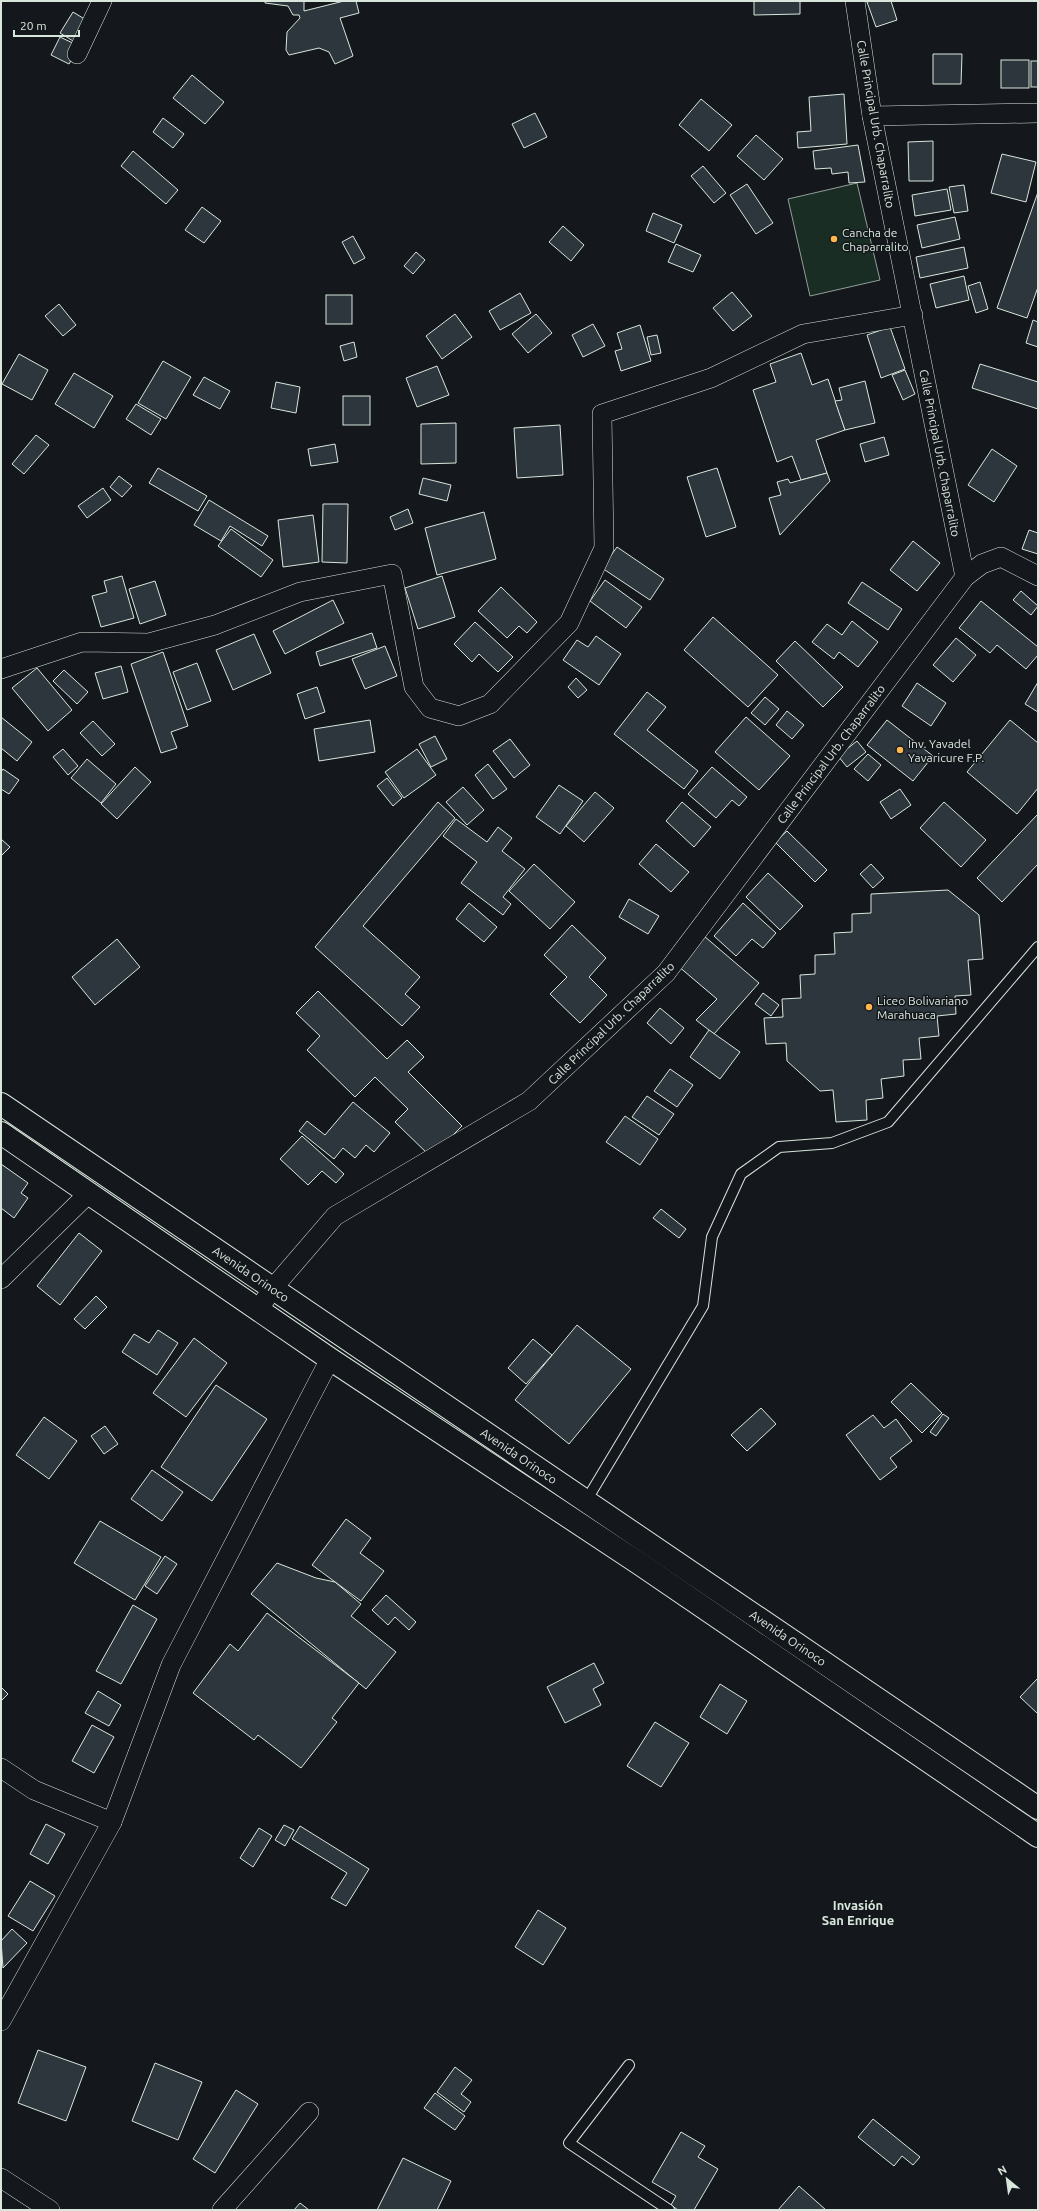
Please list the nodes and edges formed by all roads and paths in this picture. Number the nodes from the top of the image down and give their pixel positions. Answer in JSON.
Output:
{"nodes":[{"id":1,"x":102,"y":1,"type":"edge"},
{"id":2,"x":855,"y":1,"type":"edge"},
{"id":3,"x":77,"y":54,"type":"dead end"},
{"id":4,"x":1038,"y":113,"type":"edge"},
{"id":5,"x":872,"y":116,"type":"junction"},
{"id":6,"x":913,"y":315,"type":"junction"},
{"id":7,"x":1038,"y":576,"type":"edge"},
{"id":8,"x":965,"y":577,"type":"junction"},
{"id":9,"x":1,"y":669,"type":"edge"},
{"id":10,"x":1038,"y":948,"type":"edge"},
{"id":11,"x":1,"y":1104,"type":"edge"},
{"id":12,"x":1,"y":1133,"type":"edge"},
{"id":13,"x":89,"y":1192,"type":"junction"},
{"id":14,"x":1,"y":1279,"type":"edge"},
{"id":15,"x":273,"y":1288,"type":"junction"},
{"id":16,"x":258,"y":1310,"type":"junction"},
{"id":17,"x":330,"y":1359,"type":"junction"},
{"id":18,"x":586,"y":1501,"type":"junction"},
{"id":19,"x":1,"y":1768,"type":"edge"},
{"id":20,"x":1038,"y":1808,"type":"edge"},
{"id":21,"x":112,"y":1822,"type":"junction"},
{"id":22,"x":1038,"y":1836,"type":"edge"},
{"id":23,"x":1,"y":2021,"type":"edge"},
{"id":24,"x":629,"y":2065,"type":"dead end"},
{"id":25,"x":310,"y":2112,"type":"dead end"},
{"id":26,"x":1,"y":2178,"type":"edge"},
{"id":27,"x":50,"y":2210,"type":"edge"},
{"id":28,"x":222,"y":2210,"type":"edge"},
{"id":29,"x":669,"y":2210,"type":"edge"}],
"edges":[{"from":1,"to":3,"type":"street"},
{"from":2,"to":5,"type":"street","name":"Calle Principal Urb. Chaparralito"},
{"from":4,"to":5,"type":"street"},
{"from":5,"to":6,"type":"street","name":"Calle Principal Urb. Chaparralito"},
{"from":6,"to":8,"type":"street","name":"Calle Principal Urb. Chaparralito"},
{"from":6,"to":9,"type":"street"},
{"from":7,"to":8,"type":"street"},
{"from":8,"to":15,"type":"street","name":"Calle Principal Urb. Chaparralito"},
{"from":10,"to":18,"type":"lane"},
{"from":11,"to":15,"type":"street","name":"Avenida Orinoco"},
{"from":12,"to":13,"type":"street","name":"Avenida Orinoco"},
{"from":13,"to":14,"type":"street"},
{"from":13,"to":16,"type":"street","name":"Avenida Orinoco"},
{"from":15,"to":16,"type":"street","name":"Calle Principal Urb. Chaparralito"},
{"from":15,"to":18,"type":"street","name":"Avenida Orinoco"},
{"from":16,"to":17,"type":"street","name":"Avenida Orinoco"},
{"from":17,"to":21,"type":"street"},
{"from":17,"to":22,"type":"street","name":"Avenida Orinoco"},
{"from":18,"to":20,"type":"street","name":"Avenida Orinoco"},
{"from":19,"to":21,"type":"street"},
{"from":21,"to":23,"type":"street"},
{"from":24,"to":29,"type":"lane"},
{"from":25,"to":28,"type":"street"},
{"from":26,"to":27,"type":"street"}]}
